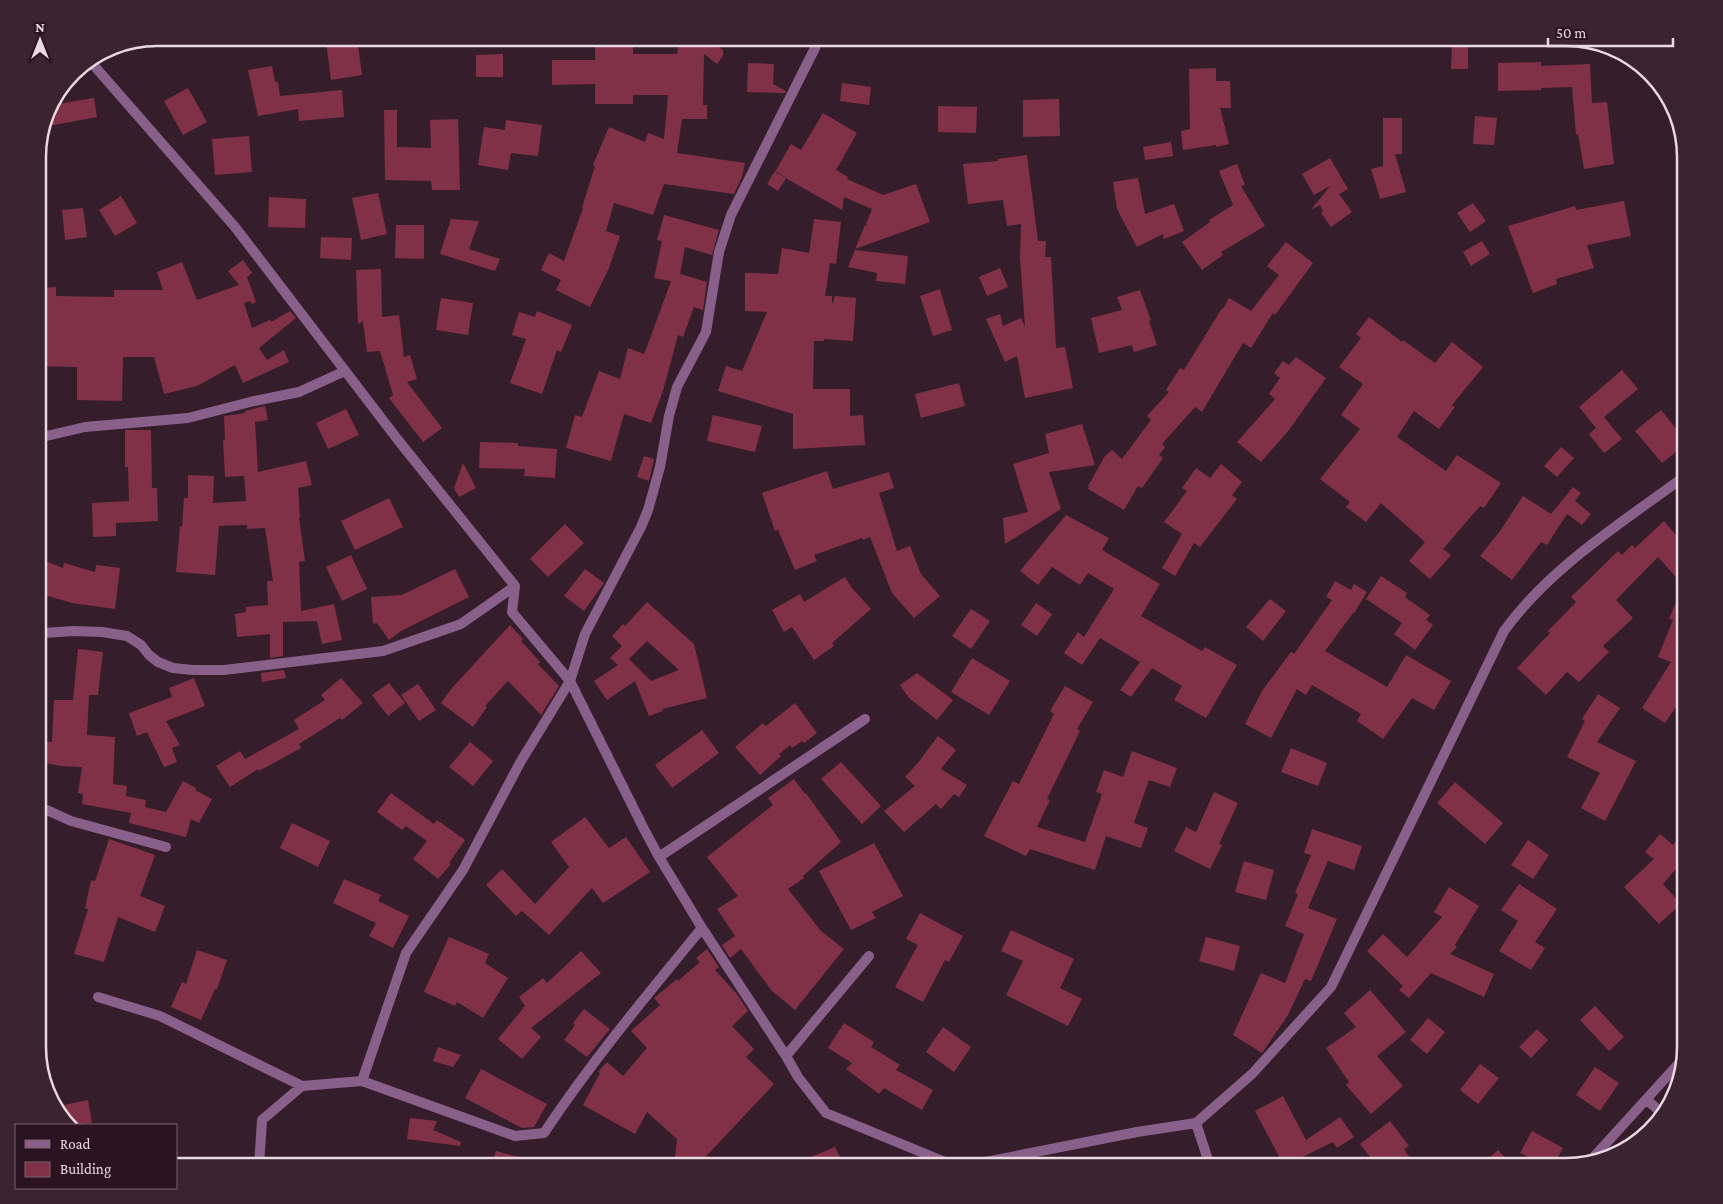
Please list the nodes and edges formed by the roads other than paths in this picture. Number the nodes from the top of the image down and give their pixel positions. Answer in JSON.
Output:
{"nodes":[{"id":1,"x":816,"y":46,"type":"edge"},
{"id":2,"x":94,"y":66,"type":"edge"},
{"id":3,"x":345,"y":371,"type":"junction"},
{"id":4,"x":46,"y":436,"type":"edge"},
{"id":5,"x":1677,"y":483,"type":"edge"},
{"id":6,"x":516,"y":586,"type":"junction"},
{"id":7,"x":46,"y":633,"type":"edge"},
{"id":8,"x":570,"y":681,"type":"junction"},
{"id":9,"x":865,"y":720,"type":"dead end"},
{"id":10,"x":46,"y":810,"type":"edge"},
{"id":11,"x":166,"y":847,"type":"dead end"},
{"id":12,"x":660,"y":857,"type":"junction"},
{"id":13,"x":702,"y":928,"type":"junction"},
{"id":14,"x":869,"y":956,"type":"dead end"},
{"id":15,"x":98,"y":997,"type":"dead end"},
{"id":16,"x":786,"y":1056,"type":"junction"},
{"id":17,"x":1675,"y":1068,"type":"edge"},
{"id":18,"x":362,"y":1081,"type":"junction"},
{"id":19,"x":302,"y":1086,"type":"junction"},
{"id":20,"x":1647,"y":1100,"type":"junction"},
{"id":21,"x":1657,"y":1109,"type":"edge"},
{"id":22,"x":1196,"y":1123,"type":"junction"},
{"id":23,"x":1598,"y":1153,"type":"edge"},
{"id":24,"x":260,"y":1158,"type":"edge"},
{"id":25,"x":936,"y":1158,"type":"edge"},
{"id":26,"x":1005,"y":1158,"type":"edge"},
{"id":27,"x":1207,"y":1158,"type":"edge"}],
"edges":[{"from":1,"to":8,"type":"street"},
{"from":2,"to":3,"type":"street"},
{"from":3,"to":4,"type":"street"},
{"from":3,"to":6,"type":"street"},
{"from":5,"to":22,"type":"street"},
{"from":6,"to":7,"type":"street"},
{"from":6,"to":8,"type":"street"},
{"from":8,"to":12,"type":"street"},
{"from":8,"to":18,"type":"street"},
{"from":9,"to":12,"type":"street"},
{"from":10,"to":11,"type":"street"},
{"from":12,"to":13,"type":"street"},
{"from":13,"to":16,"type":"street"},
{"from":13,"to":18,"type":"street"},
{"from":14,"to":16,"type":"street"},
{"from":15,"to":19,"type":"street"},
{"from":16,"to":25,"type":"street"},
{"from":17,"to":20,"type":"street"},
{"from":18,"to":19,"type":"street"},
{"from":19,"to":24,"type":"street"},
{"from":20,"to":21,"type":"street"},
{"from":20,"to":23,"type":"street"},
{"from":22,"to":26,"type":"street"},
{"from":22,"to":27,"type":"street"}]}
